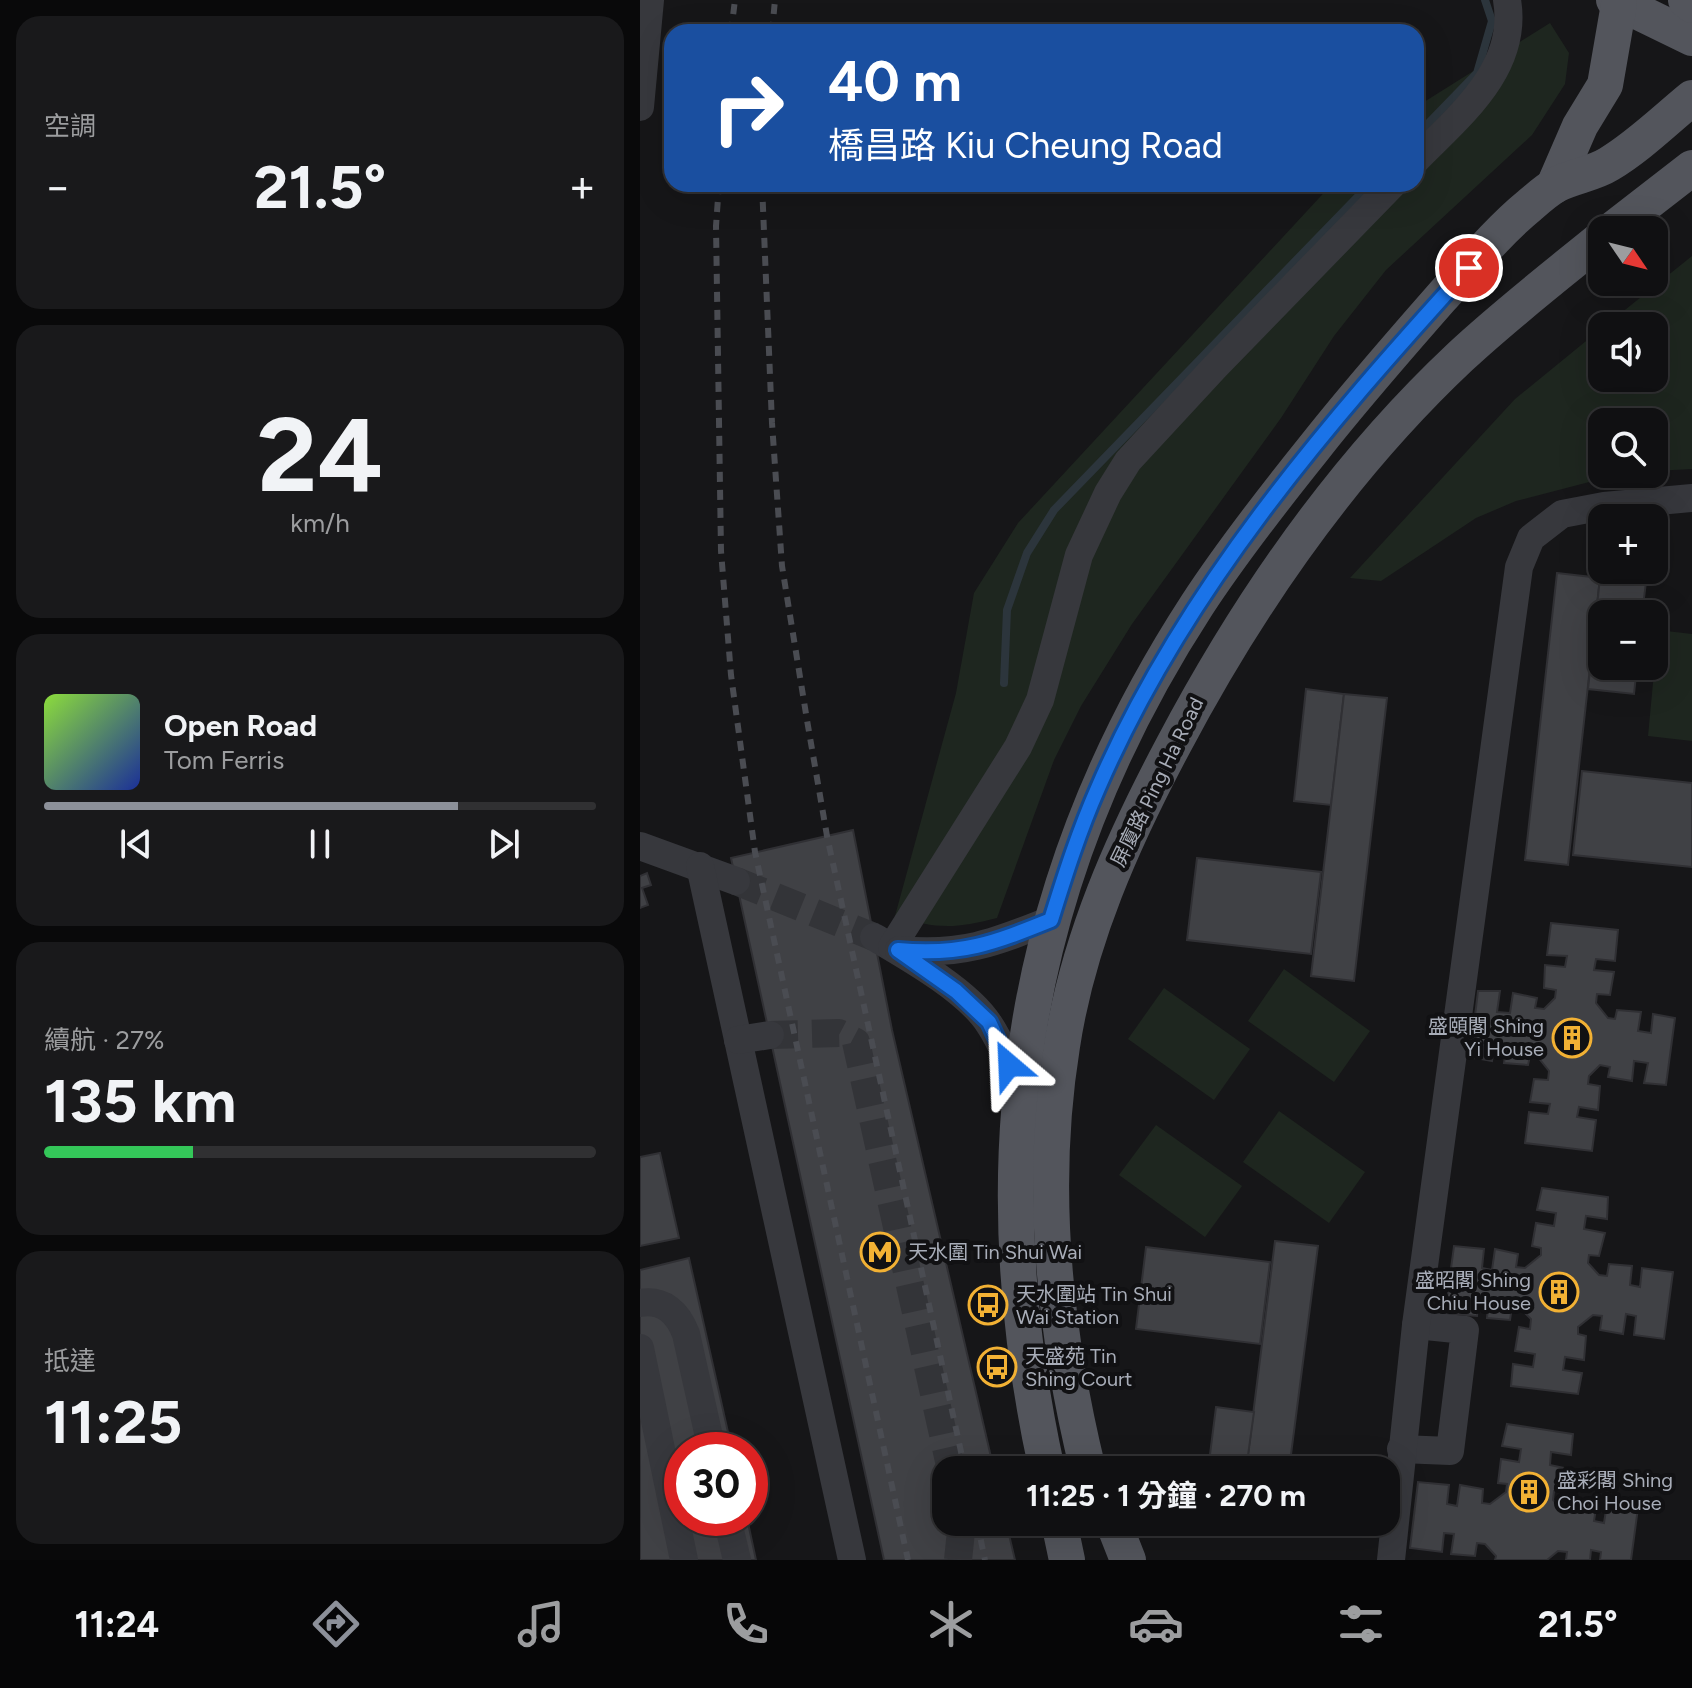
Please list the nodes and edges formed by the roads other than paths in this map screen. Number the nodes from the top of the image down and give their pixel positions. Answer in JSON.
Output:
{"nodes":[{"id":1,"x":650,"y":0,"type":"edge"},
{"id":2,"x":1507,"y":0,"type":"edge"},
{"id":3,"x":1686,"y":0,"type":"edge"},
{"id":4,"x":1617,"y":2,"type":"edge"},
{"id":5,"x":1692,"y":5,"type":"edge"},
{"id":6,"x":1692,"y":38,"type":"edge"},
{"id":7,"x":1692,"y":98,"type":"edge"},
{"id":8,"x":640,"y":107,"type":"edge"},
{"id":9,"x":1424,"y":152,"type":"edge"},
{"id":10,"x":1692,"y":168,"type":"edge"},
{"id":11,"x":1554,"y":186,"type":"junction"},
{"id":12,"x":1692,"y":188,"type":"edge"},
{"id":13,"x":1385,"y":192,"type":"edge"},
{"id":14,"x":1630,"y":216,"type":"edge"},
{"id":15,"x":1633,"y":216,"type":"edge"},
{"id":16,"x":1588,"y":250,"type":"edge"},
{"id":17,"x":1692,"y":498,"type":"edge"},
{"id":18,"x":640,"y":846,"type":"edge"},
{"id":19,"x":700,"y":866,"type":"junction"},
{"id":20,"x":736,"y":881,"type":"tunnel mouth"},
{"id":21,"x":1051,"y":920,"type":"junction"},
{"id":22,"x":888,"y":945,"type":"junction"},
{"id":23,"x":770,"y":1035,"type":"tunnel mouth"},
{"id":24,"x":738,"y":1040,"type":"junction"},
{"id":25,"x":1020,"y":1087,"type":"junction"},
{"id":26,"x":640,"y":1303,"type":"edge"},
{"id":27,"x":1416,"y":1325,"type":"junction"},
{"id":28,"x":640,"y":1348,"type":"edge"},
{"id":29,"x":708,"y":1432,"type":"edge"},
{"id":30,"x":1401,"y":1449,"type":"junction"},
{"id":31,"x":1044,"y":1456,"type":"edge"},
{"id":32,"x":1086,"y":1456,"type":"edge"},
{"id":33,"x":731,"y":1536,"type":"edge"},
{"id":34,"x":1062,"y":1536,"type":"edge"},
{"id":35,"x":1103,"y":1536,"type":"edge"},
{"id":36,"x":1119,"y":1536,"type":"edge"},
{"id":37,"x":684,"y":1560,"type":"edge"},
{"id":38,"x":737,"y":1560,"type":"edge"},
{"id":39,"x":852,"y":1560,"type":"edge"},
{"id":40,"x":1067,"y":1560,"type":"edge"},
{"id":41,"x":1109,"y":1560,"type":"edge"},
{"id":42,"x":1128,"y":1560,"type":"edge"},
{"id":43,"x":1391,"y":1560,"type":"edge"}],
"edges":[{"from":1,"to":8,"type":"street"},
{"from":2,"to":9,"type":"street"},
{"from":3,"to":5,"type":"main road"},
{"from":4,"to":6,"type":"main road"},
{"from":4,"to":11,"type":"main road"},
{"from":7,"to":11,"type":"main road"},
{"from":10,"to":14,"type":"main road"},
{"from":11,"to":21,"type":"main road"},
{"from":12,"to":15,"type":"main road"},
{"from":13,"to":22,"type":"street"},
{"from":16,"to":32,"type":"main road","name":"屏廈路 Ping Ha Road"},
{"from":17,"to":27,"type":"street"},
{"from":18,"to":19,"type":"street"},
{"from":19,"to":20,"type":"street"},
{"from":19,"to":24,"type":"street"},
{"from":21,"to":22,"type":"street"},
{"from":21,"to":25,"type":"main road"},
{"from":22,"to":25,"type":"street"},
{"from":23,"to":24,"type":"street"},
{"from":24,"to":39,"type":"street"},
{"from":25,"to":31,"type":"main road"},
{"from":26,"to":29,"type":"street"},
{"from":27,"to":30,"type":"street"},
{"from":27,"to":30,"type":"street"},
{"from":28,"to":37,"type":"street"},
{"from":30,"to":43,"type":"street"},
{"from":33,"to":38,"type":"street"},
{"from":34,"to":40,"type":"main road"},
{"from":35,"to":41,"type":"main road"},
{"from":36,"to":42,"type":"main road"}]}
